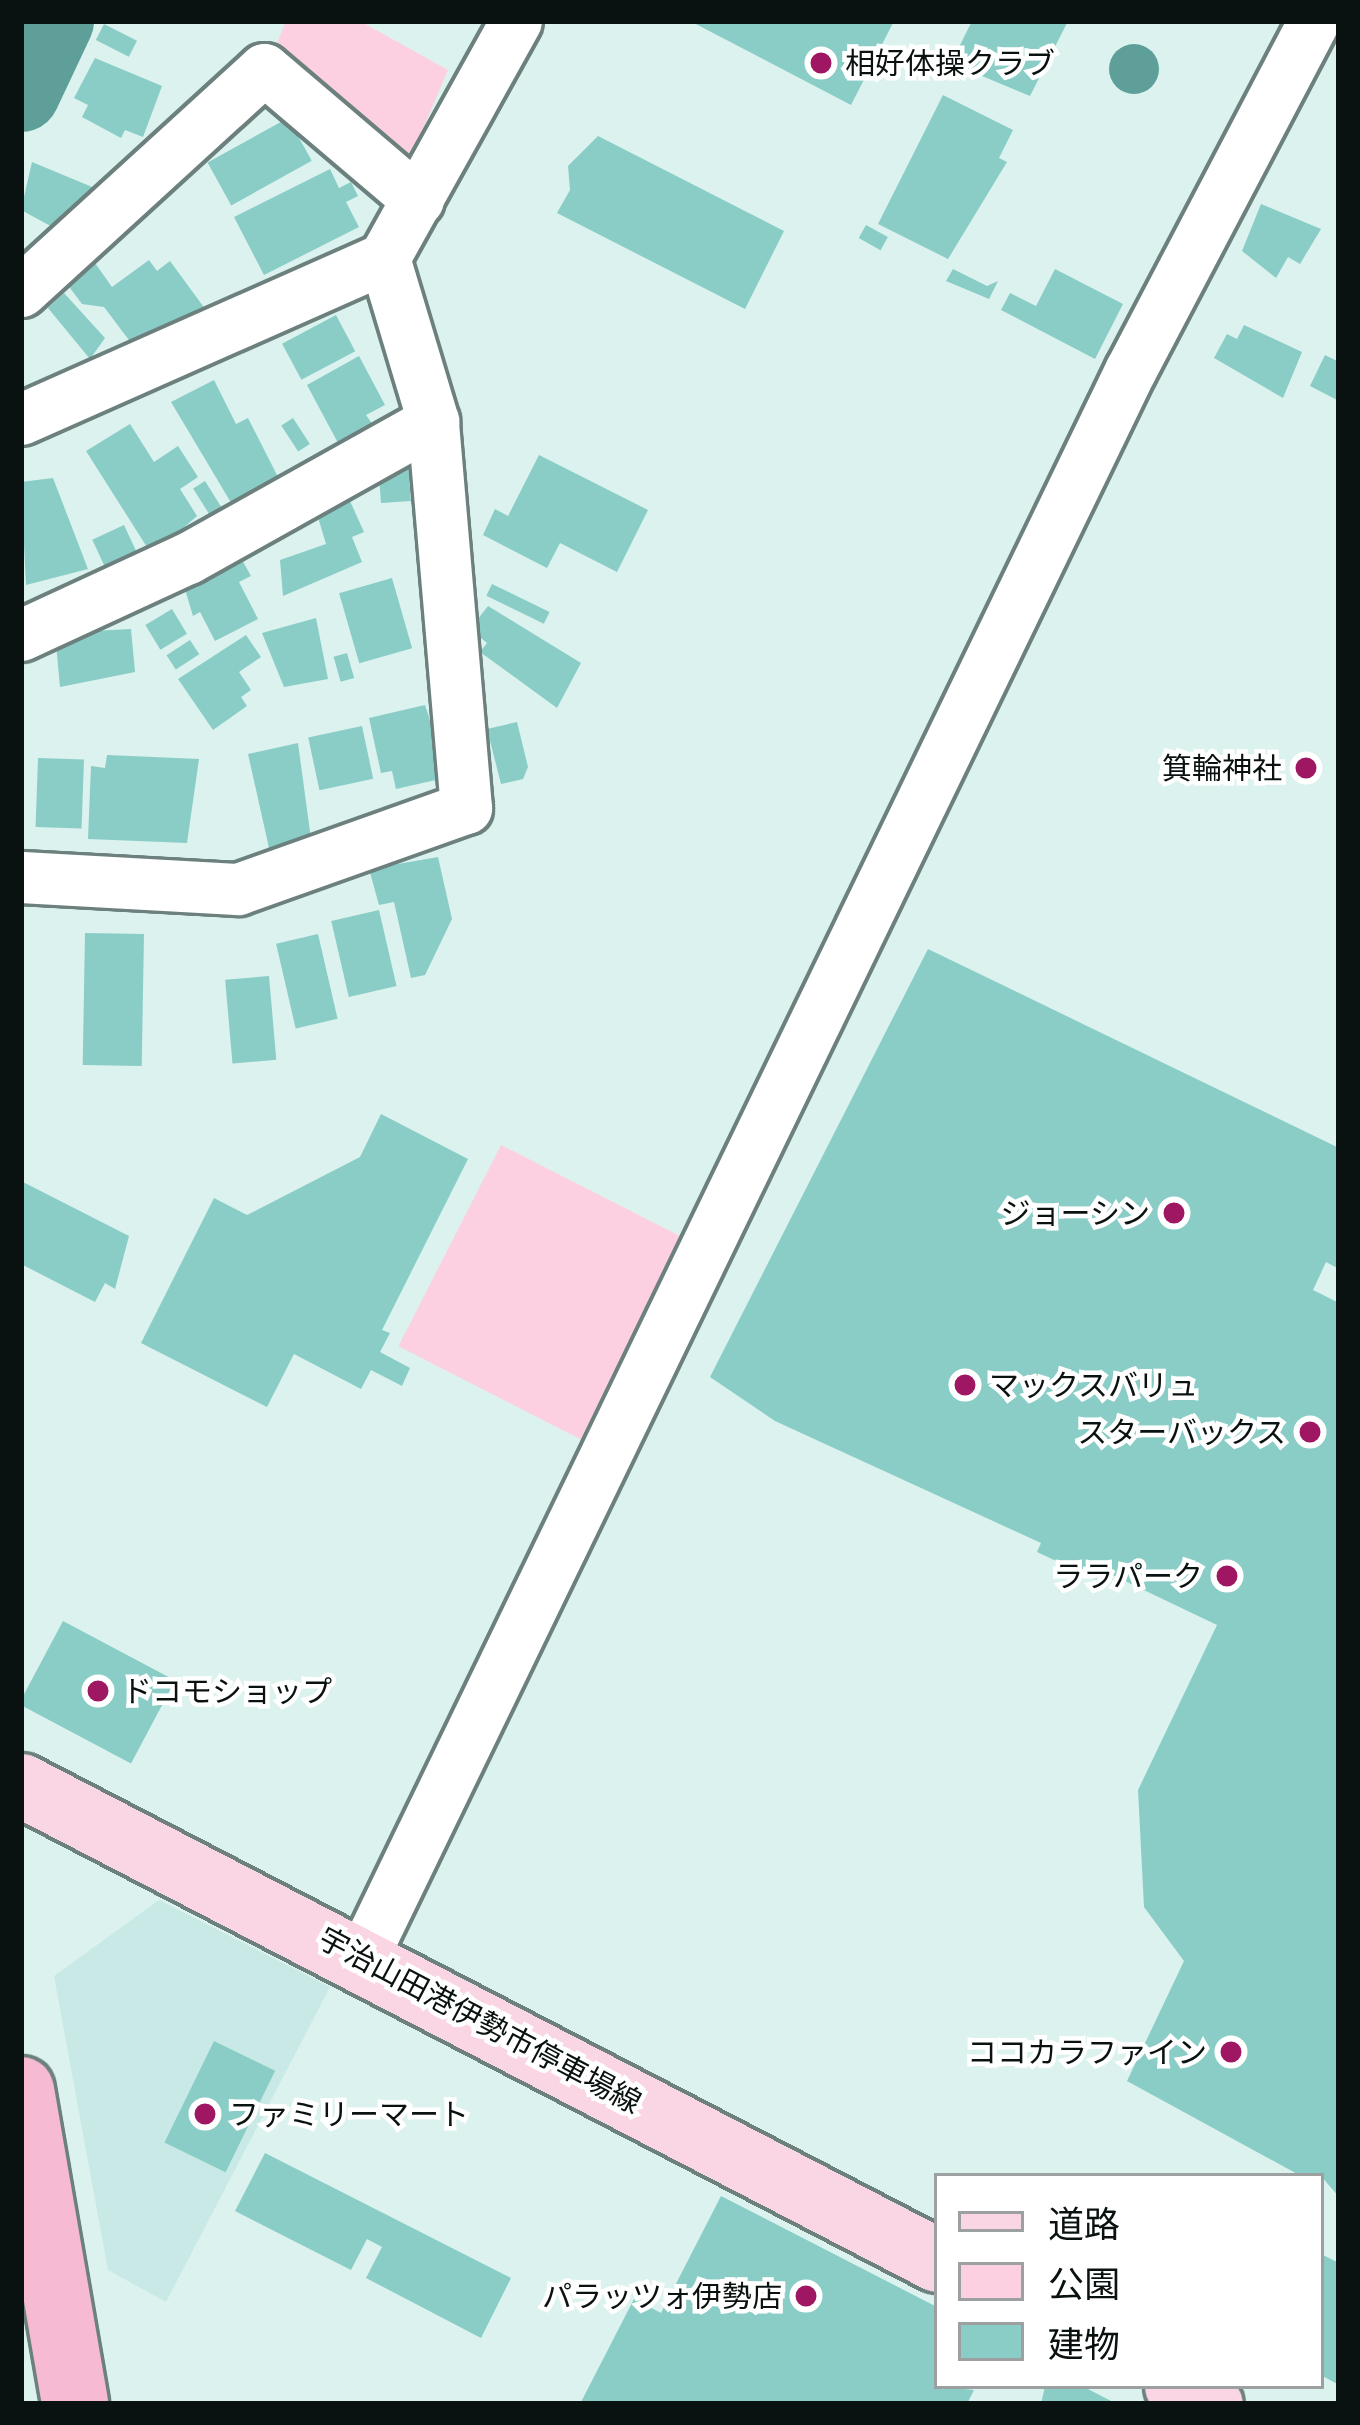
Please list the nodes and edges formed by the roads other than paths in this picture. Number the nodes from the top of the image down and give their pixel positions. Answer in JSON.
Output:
{"nodes":[{"id":1,"x":516,"y":21,"type":"edge"},
{"id":2,"x":1314,"y":21,"type":"edge"},
{"id":3,"x":418,"y":200,"type":"junction"},
{"id":4,"x":384,"y":258,"type":"junction"},
{"id":5,"x":21,"y":291,"type":"edge"},
{"id":6,"x":21,"y":419,"type":"edge"},
{"id":7,"x":433,"y":421,"type":"junction"},
{"id":8,"x":21,"y":635,"type":"edge"},
{"id":9,"x":21,"y":877,"type":"edge"},
{"id":10,"x":21,"y":1785,"type":"edge"},
{"id":11,"x":362,"y":1958,"type":"junction"},
{"id":12,"x":21,"y":2090,"type":"edge"},
{"id":13,"x":934,"y":2258,"type":"edge"},
{"id":14,"x":1182,"y":2389,"type":"edge"},
{"id":15,"x":75,"y":2404,"type":"edge"},
{"id":16,"x":1210,"y":2404,"type":"edge"}],
"edges":[{"from":1,"to":3,"type":"street"},
{"from":2,"to":11,"type":"street"},
{"from":3,"to":4,"type":"street"},
{"from":3,"to":5,"type":"street"},
{"from":4,"to":6,"type":"street"},
{"from":4,"to":7,"type":"street"},
{"from":7,"to":8,"type":"street"},
{"from":7,"to":9,"type":"street"},
{"from":10,"to":11,"type":"main road","name":"宇治山田港伊勢市停車場線"},
{"from":11,"to":13,"type":"main road","name":"宇治山田港伊勢市停車場線"},
{"from":12,"to":15,"type":"highway"},
{"from":14,"to":16,"type":"main road"}]}
